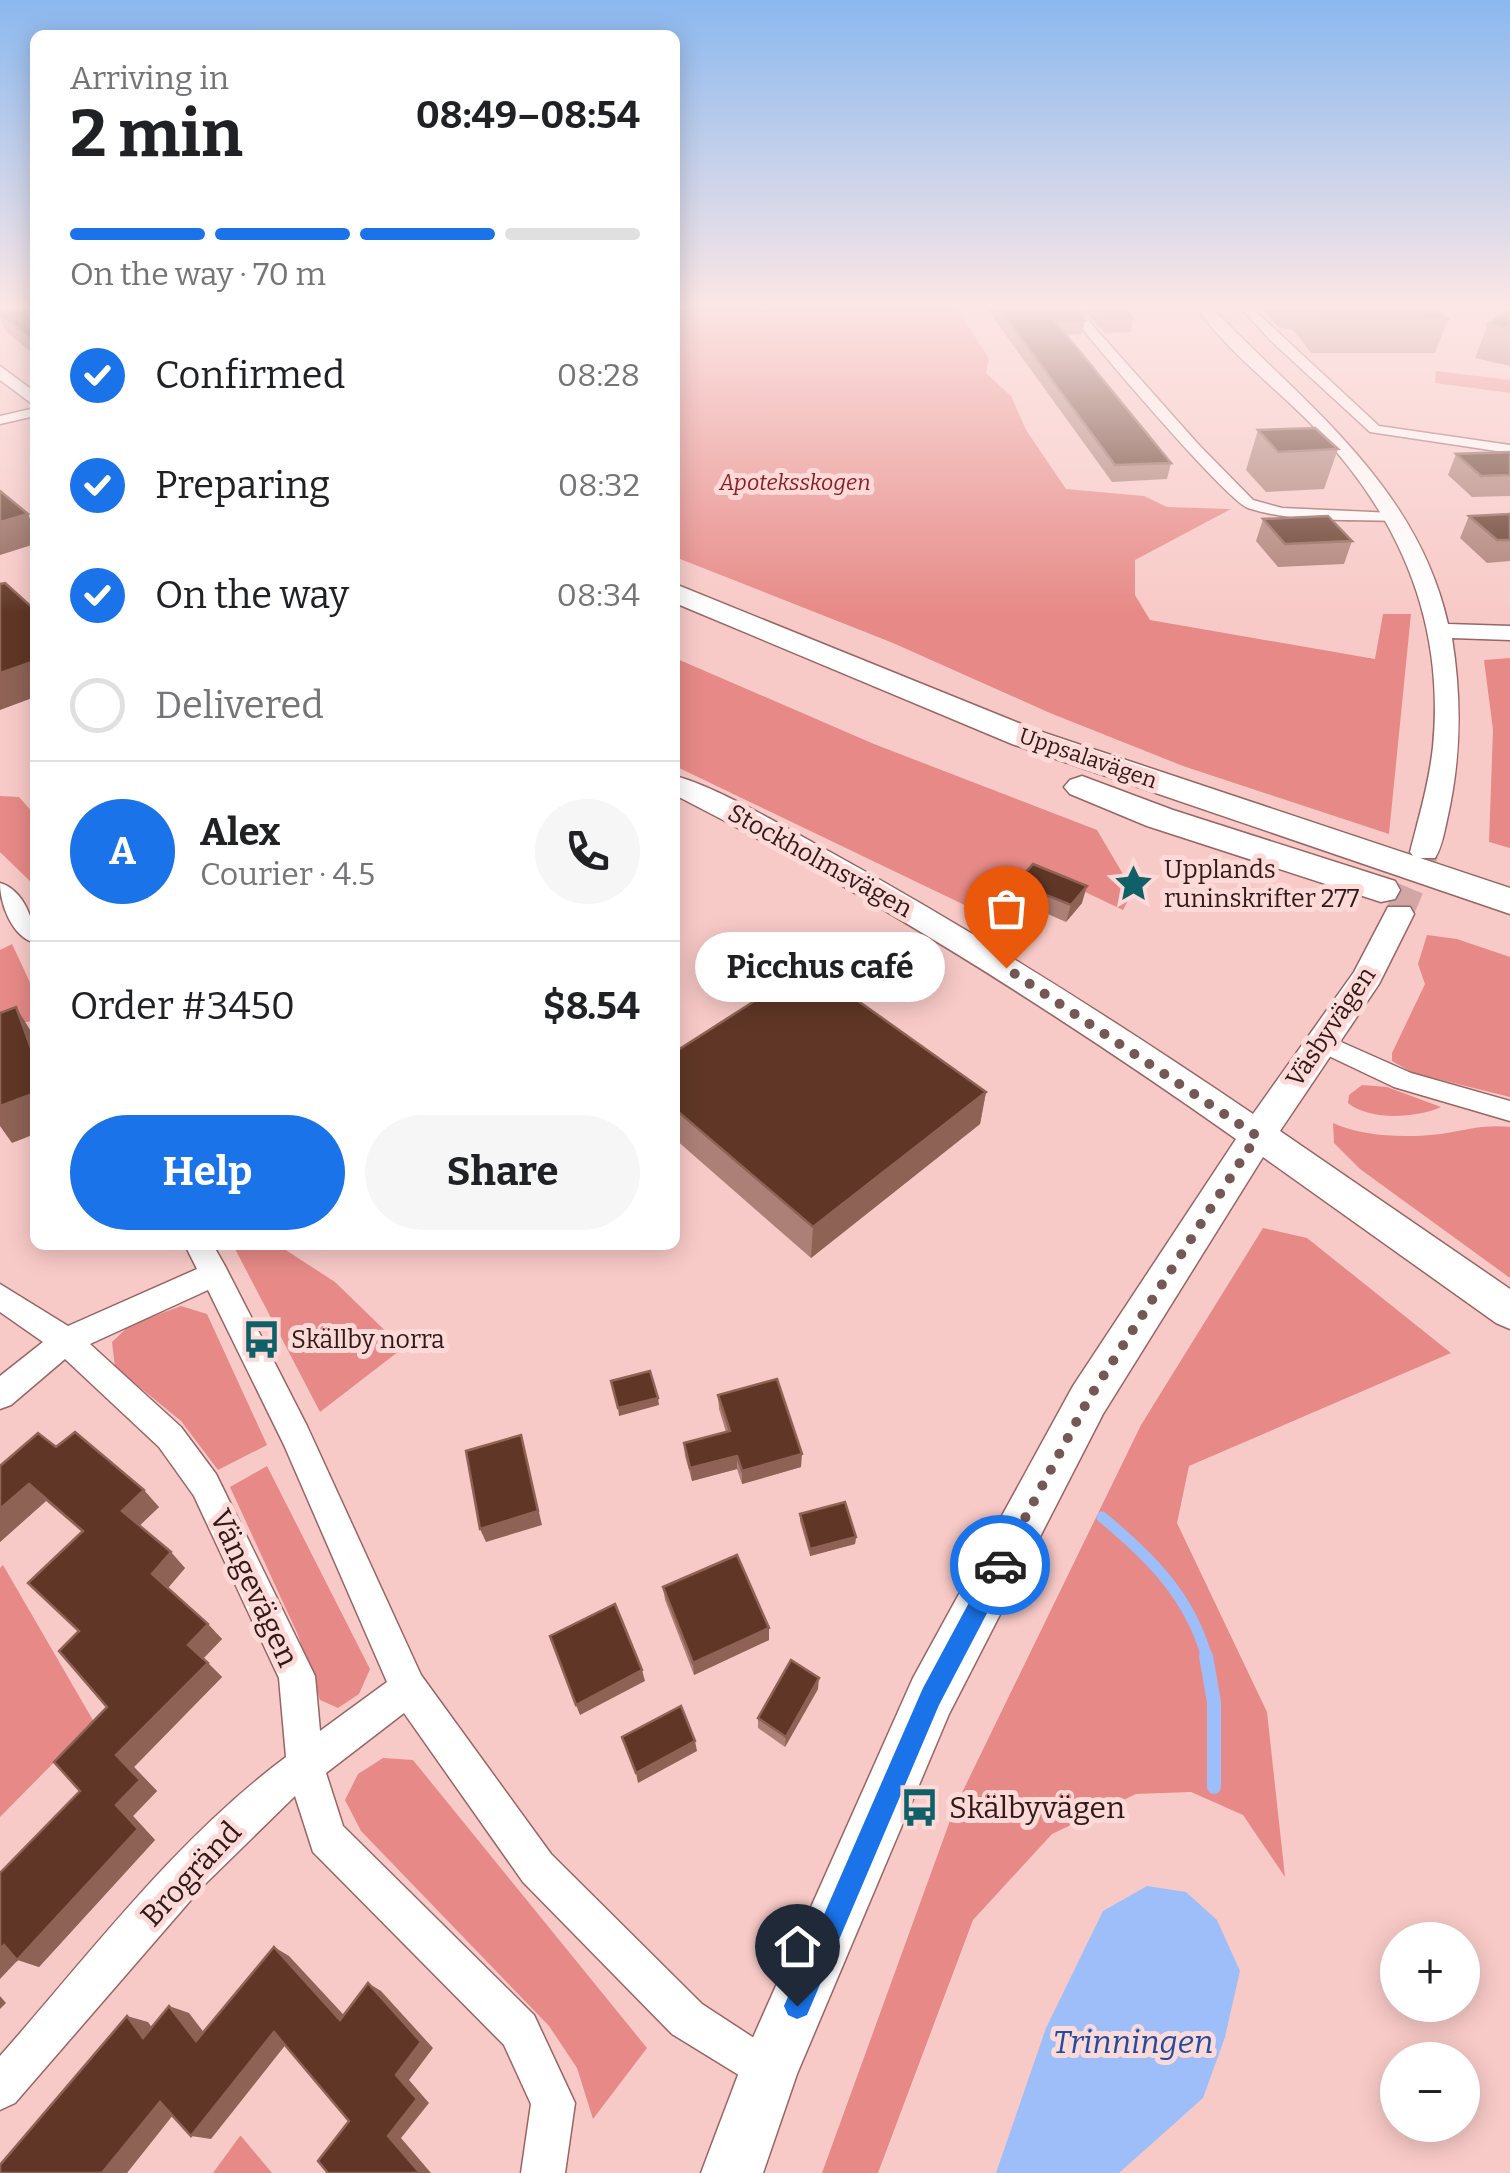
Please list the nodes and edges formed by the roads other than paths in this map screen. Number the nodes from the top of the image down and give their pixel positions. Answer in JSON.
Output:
{"nodes":[{"id":1,"x":1161,"y":410,"type":"edge"},
{"id":2,"x":1307,"y":410,"type":"edge"},
{"id":3,"x":1354,"y":410,"type":"edge"},
{"id":4,"x":30,"y":413,"type":"edge"},
{"id":5,"x":0,"y":420,"type":"edge"},
{"id":6,"x":1510,"y":449,"type":"edge"},
{"id":7,"x":1394,"y":516,"type":"junction"},
{"id":8,"x":680,"y":596,"type":"edge"},
{"id":9,"x":680,"y":630,"type":"edge"},
{"id":10,"x":1440,"y":631,"type":"junction"},
{"id":11,"x":1510,"y":633,"type":"edge"},
{"id":12,"x":680,"y":786,"type":"edge"},
{"id":13,"x":1425,"y":852,"type":"tunnel mouth"},
{"id":14,"x":0,"y":890,"type":"edge"},
{"id":15,"x":1510,"y":901,"type":"edge"},
{"id":16,"x":1399,"y":914,"type":"tunnel mouth"},
{"id":17,"x":30,"y":929,"type":"edge"},
{"id":18,"x":1510,"y":933,"type":"edge"},
{"id":19,"x":1323,"y":1043,"type":"junction"},
{"id":20,"x":1510,"y":1111,"type":"edge"},
{"id":21,"x":1257,"y":1136,"type":"junction"},
{"id":22,"x":207,"y":1259,"type":"edge"},
{"id":23,"x":0,"y":1296,"type":"edge"},
{"id":24,"x":1510,"y":1312,"type":"edge"},
{"id":25,"x":66,"y":1342,"type":"junction"},
{"id":26,"x":0,"y":1395,"type":"edge"},
{"id":27,"x":408,"y":1688,"type":"junction"},
{"id":28,"x":305,"y":1767,"type":"junction"},
{"id":29,"x":768,"y":2072,"type":"junction"},
{"id":30,"x":0,"y":2088,"type":"edge"},
{"id":31,"x":544,"y":2173,"type":"edge"},
{"id":32,"x":732,"y":2173,"type":"edge"}],
"edges":[{"from":1,"to":7,"type":"street"},
{"from":2,"to":7,"type":"street"},
{"from":3,"to":6,"type":"street"},
{"from":4,"to":5,"type":"street"},
{"from":7,"to":10,"type":"street"},
{"from":8,"to":15,"type":"highway","name":"Uppsalavägen"},
{"from":9,"to":18,"type":"highway","name":"Uppsalavägen"},
{"from":10,"to":11,"type":"street"},
{"from":10,"to":13,"type":"street"},
{"from":12,"to":21,"type":"street","name":"Stockholmsvägen"},
{"from":14,"to":17,"type":"street"},
{"from":16,"to":19,"type":"street","name":"Väsbyvägen"},
{"from":19,"to":20,"type":"street"},
{"from":19,"to":21,"type":"street","name":"Väsbyvägen"},
{"from":21,"to":24,"type":"street","name":"Stockholmsvägen"},
{"from":21,"to":29,"type":"street","name":"Väsbyvägen"},
{"from":22,"to":25,"type":"street"},
{"from":22,"to":27,"type":"street"},
{"from":23,"to":25,"type":"street","name":"Vängevägen"},
{"from":25,"to":26,"type":"street"},
{"from":25,"to":28,"type":"street","name":"Vängevägen"},
{"from":27,"to":28,"type":"street","name":"Brogränd"},
{"from":27,"to":29,"type":"street"},
{"from":28,"to":30,"type":"street","name":"Brogränd"},
{"from":28,"to":31,"type":"street","name":"Vängevägen"},
{"from":29,"to":32,"type":"street","name":"Väsbyvägen"}]}
